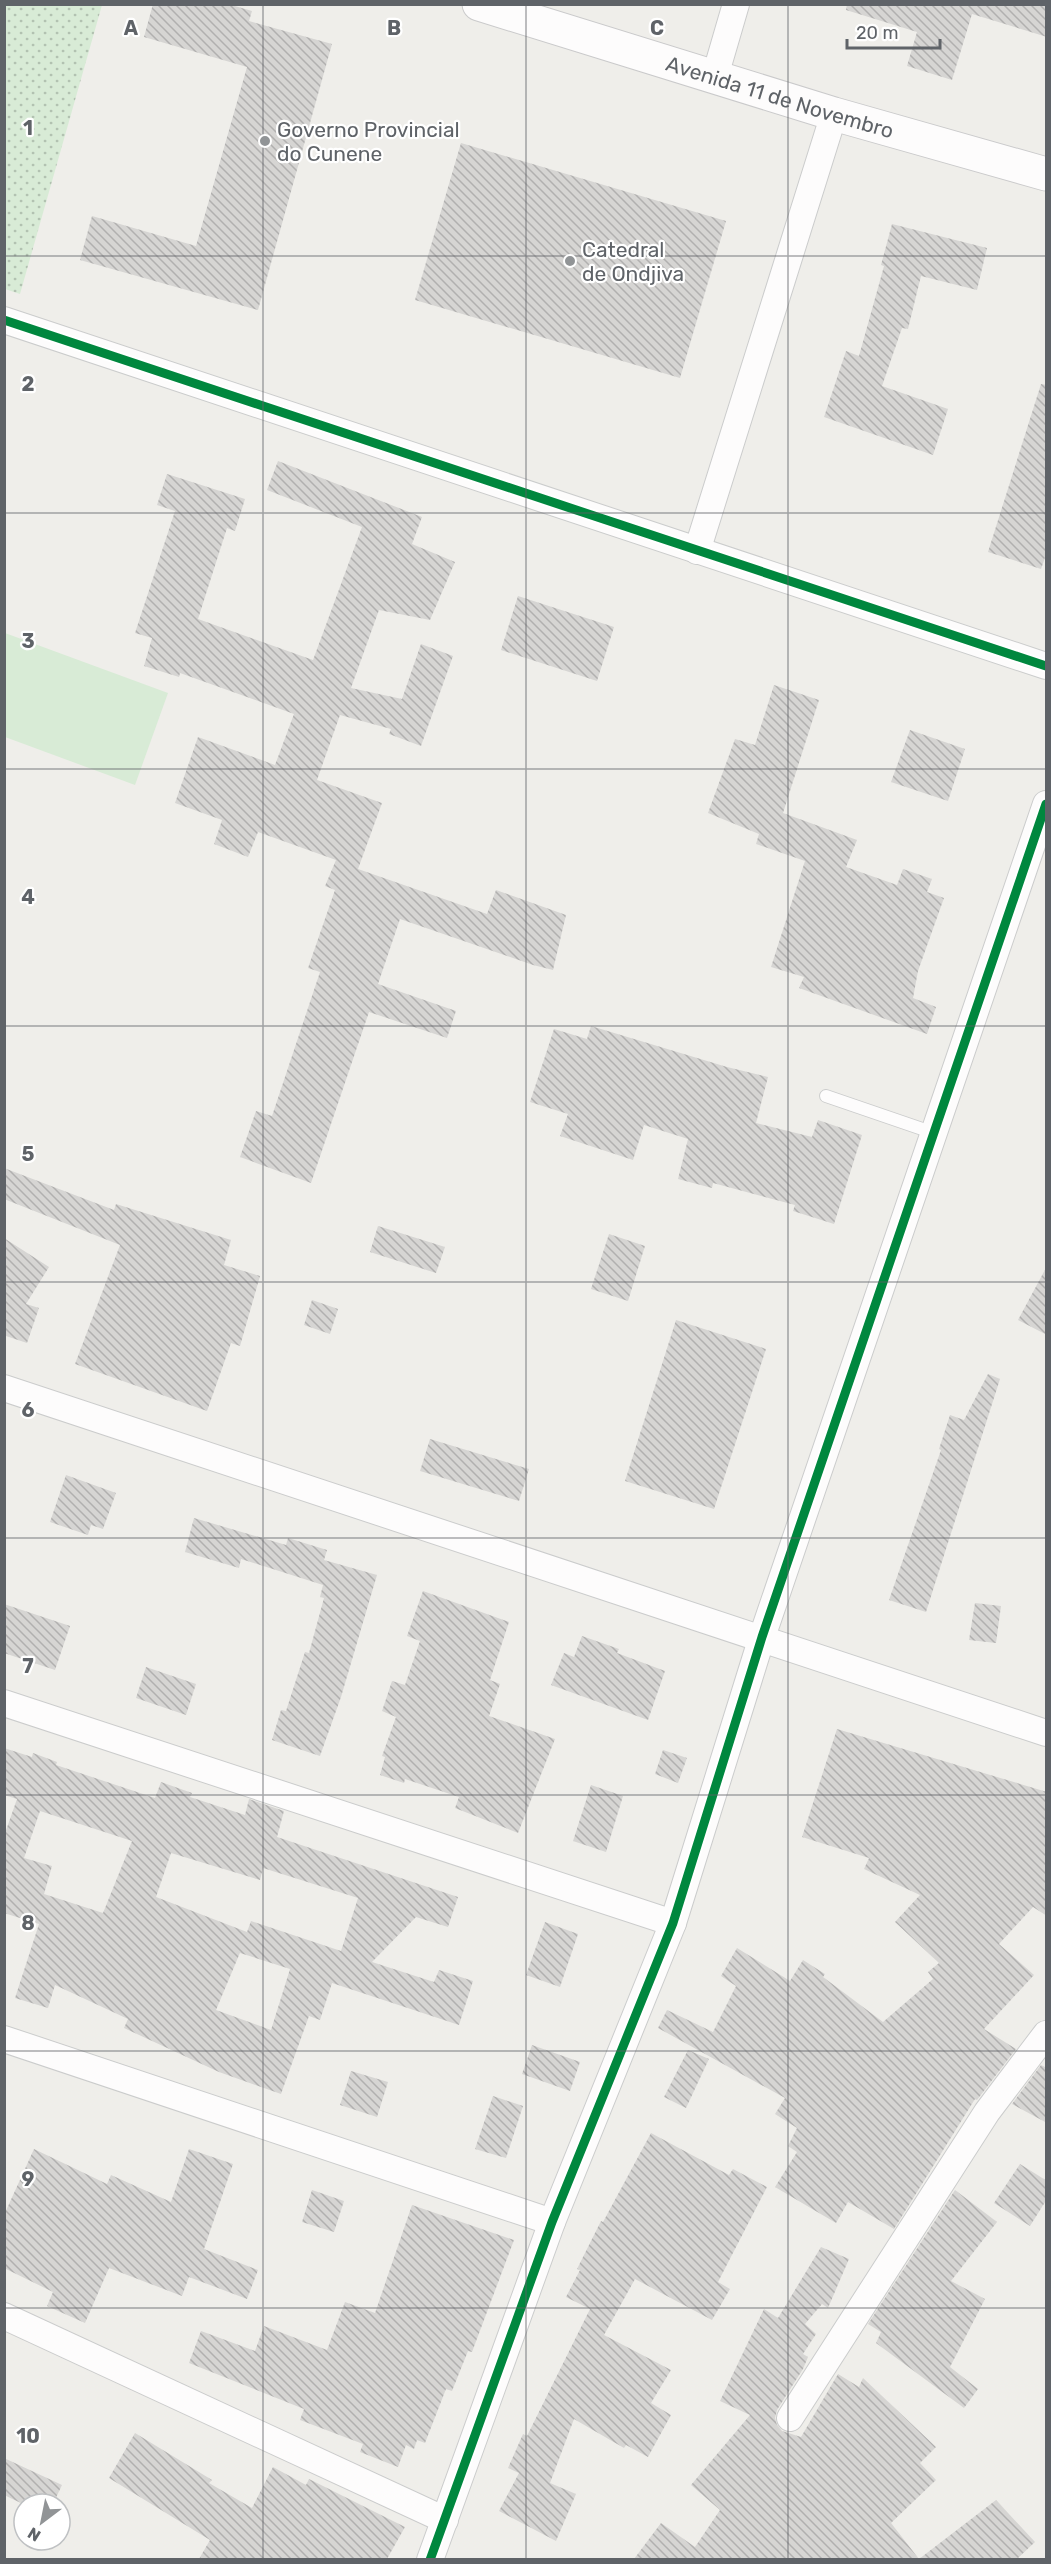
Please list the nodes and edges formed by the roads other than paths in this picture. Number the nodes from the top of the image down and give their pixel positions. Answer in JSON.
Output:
{"nodes":[{"id":1,"x":479,"y":4,"type":"edge"},
{"id":2,"x":736,"y":4,"type":"edge"},
{"id":3,"x":715,"y":76,"type":"junction"},
{"id":4,"x":834,"y":114,"type":"junction"},
{"id":5,"x":1047,"y":174,"type":"edge"},
{"id":6,"x":4,"y":320,"type":"edge"},
{"id":7,"x":697,"y":551,"type":"junction"},
{"id":8,"x":1047,"y":666,"type":"edge"},
{"id":9,"x":1047,"y":804,"type":"edge"},
{"id":10,"x":826,"y":1096,"type":"dead end"},
{"id":11,"x":934,"y":1133,"type":"junction"},
{"id":12,"x":4,"y":1388,"type":"edge"},
{"id":13,"x":762,"y":1637,"type":"junction"},
{"id":14,"x":4,"y":1703,"type":"edge"},
{"id":15,"x":1047,"y":1733,"type":"edge"},
{"id":16,"x":673,"y":1923,"type":"junction"},
{"id":17,"x":1047,"y":2034,"type":"edge"},
{"id":18,"x":4,"y":2039,"type":"edge"},
{"id":19,"x":552,"y":2222,"type":"junction"},
{"id":20,"x":4,"y":2316,"type":"edge"},
{"id":21,"x":790,"y":2418,"type":"dead end"},
{"id":22,"x":445,"y":2520,"type":"junction"},
{"id":23,"x":430,"y":2559,"type":"edge"}],
"edges":[{"from":1,"to":3,"type":"main road","name":"Avenida 11 de Novembro"},
{"from":2,"to":3,"type":"street"},
{"from":3,"to":4,"type":"main road","name":"Avenida 11 de Novembro"},
{"from":4,"to":5,"type":"main road","name":"Avenida 11 de Novembro"},
{"from":4,"to":7,"type":"street"},
{"from":6,"to":7,"type":"street"},
{"from":7,"to":8,"type":"street"},
{"from":9,"to":11,"type":"street"},
{"from":10,"to":11,"type":"lane"},
{"from":11,"to":13,"type":"street"},
{"from":12,"to":13,"type":"street"},
{"from":13,"to":15,"type":"street"},
{"from":13,"to":16,"type":"street"},
{"from":14,"to":16,"type":"street"},
{"from":16,"to":19,"type":"street"},
{"from":17,"to":21,"type":"street"},
{"from":18,"to":19,"type":"street"},
{"from":19,"to":22,"type":"street"},
{"from":20,"to":22,"type":"street"},
{"from":22,"to":23,"type":"street"}]}
